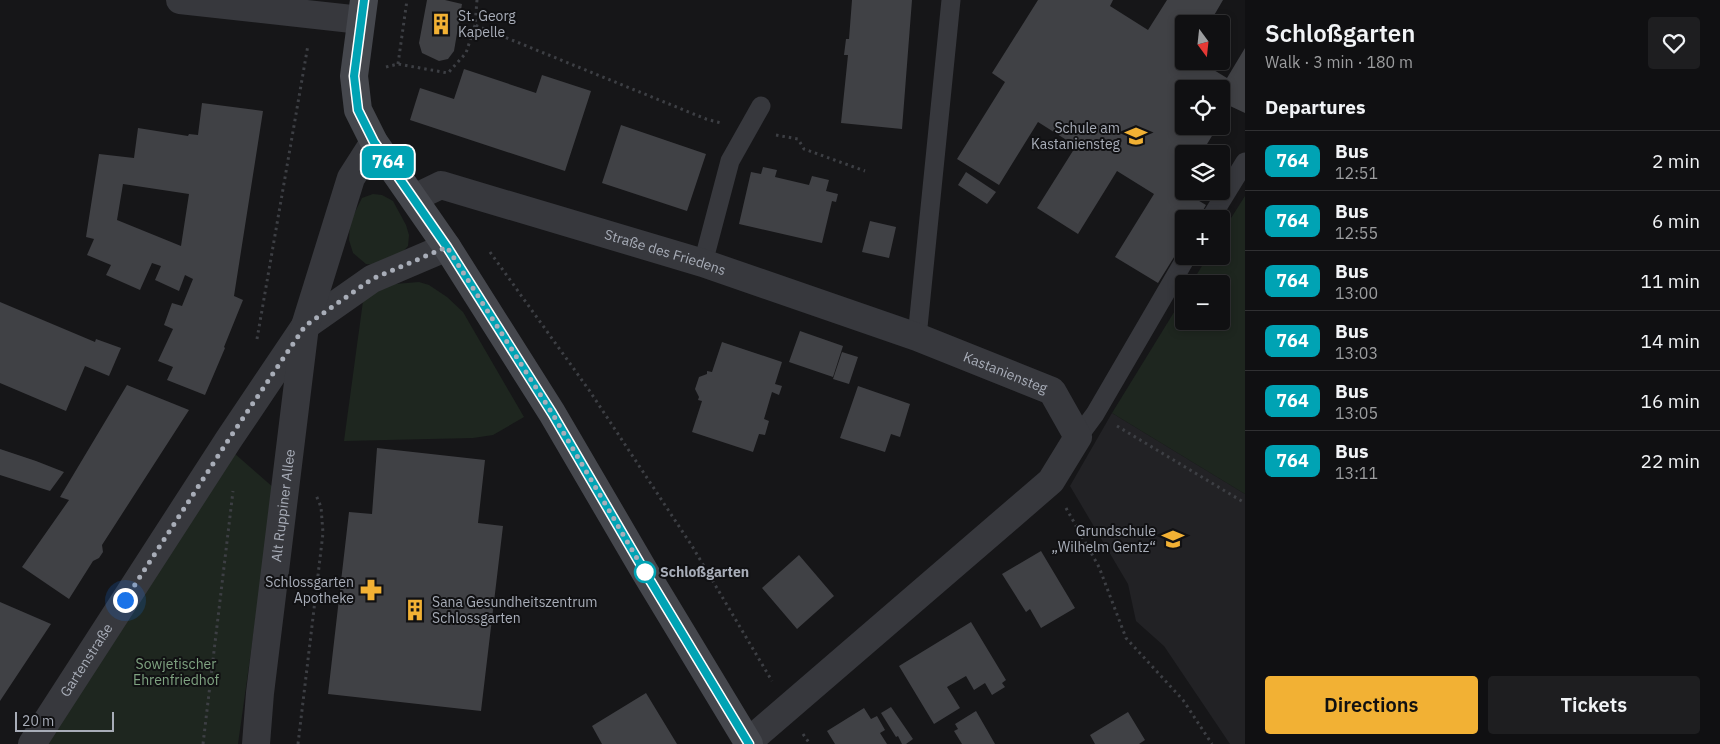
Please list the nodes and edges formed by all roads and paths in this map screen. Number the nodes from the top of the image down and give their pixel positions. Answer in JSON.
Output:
{"nodes":[{"id":1,"x":180,"y":0,"type":"edge"},
{"id":2,"x":407,"y":0,"type":"edge"},
{"id":3,"x":478,"y":0,"type":"edge"},
{"id":4,"x":951,"y":0,"type":"edge"},
{"id":5,"x":362,"y":10,"type":"edge"},
{"id":6,"x":475,"y":25,"type":"junction"},
{"id":7,"x":761,"y":106,"type":"dead end"},
{"id":8,"x":748,"y":130,"type":"junction"},
{"id":9,"x":374,"y":142,"type":"junction"},
{"id":10,"x":1245,"y":162,"type":"edge"},
{"id":11,"x":865,"y":171,"type":"dead end"},
{"id":12,"x":414,"y":198,"type":"junction"},
{"id":13,"x":1216,"y":210,"type":"edge"},
{"id":14,"x":447,"y":247,"type":"junction"},
{"id":15,"x":487,"y":248,"type":"dead end"},
{"id":16,"x":703,"y":263,"type":"junction"},
{"id":17,"x":1182,"y":265,"type":"edge"},
{"id":18,"x":305,"y":326,"type":"junction"},
{"id":19,"x":917,"y":337,"type":"junction"},
{"id":20,"x":1095,"y":414,"type":"junction"},
{"id":21,"x":1078,"y":437,"type":"junction"},
{"id":22,"x":1051,"y":481,"type":"junction"},
{"id":23,"x":315,"y":492,"type":"dead end"},
{"id":24,"x":1245,"y":503,"type":"edge"},
{"id":25,"x":788,"y":708,"type":"junction"},
{"id":26,"x":748,"y":743,"type":"edge"},
{"id":27,"x":32,"y":744,"type":"edge"},
{"id":28,"x":256,"y":744,"type":"edge"},
{"id":29,"x":298,"y":744,"type":"edge"},
{"id":30,"x":810,"y":744,"type":"edge"},
{"id":31,"x":1212,"y":744,"type":"edge"}],
"edges":[{"from":1,"to":5,"type":"street"},
{"from":2,"to":6,"type":"path"},
{"from":3,"to":6,"type":"path"},
{"from":4,"to":19,"type":"lane"},
{"from":5,"to":9,"type":"main road"},
{"from":6,"to":8,"type":"path"},
{"from":7,"to":8,"type":"lane"},
{"from":8,"to":11,"type":"path"},
{"from":8,"to":16,"type":"lane"},
{"from":9,"to":12,"type":"main road"},
{"from":9,"to":18,"type":"street","name":"Alt Ruppiner Allee"},
{"from":10,"to":13,"type":"lane"},
{"from":12,"to":14,"type":"main road"},
{"from":12,"to":16,"type":"street","name":"Straße des Friedens"},
{"from":14,"to":18,"type":"street"},
{"from":14,"to":26,"type":"main road"},
{"from":15,"to":25,"type":"path"},
{"from":16,"to":19,"type":"street","name":"Straße des Friedens"},
{"from":17,"to":20,"type":"lane"},
{"from":18,"to":27,"type":"street","name":"Gartenstraße"},
{"from":18,"to":28,"type":"street","name":"Alt Ruppiner Allee"},
{"from":19,"to":21,"type":"street","name":"Kastaniensteg"},
{"from":20,"to":21,"type":"lane"},
{"from":20,"to":24,"type":"path"},
{"from":21,"to":22,"type":"street"},
{"from":22,"to":25,"type":"street"},
{"from":22,"to":31,"type":"path"},
{"from":23,"to":29,"type":"path"},
{"from":25,"to":26,"type":"street"},
{"from":25,"to":30,"type":"path"}]}
